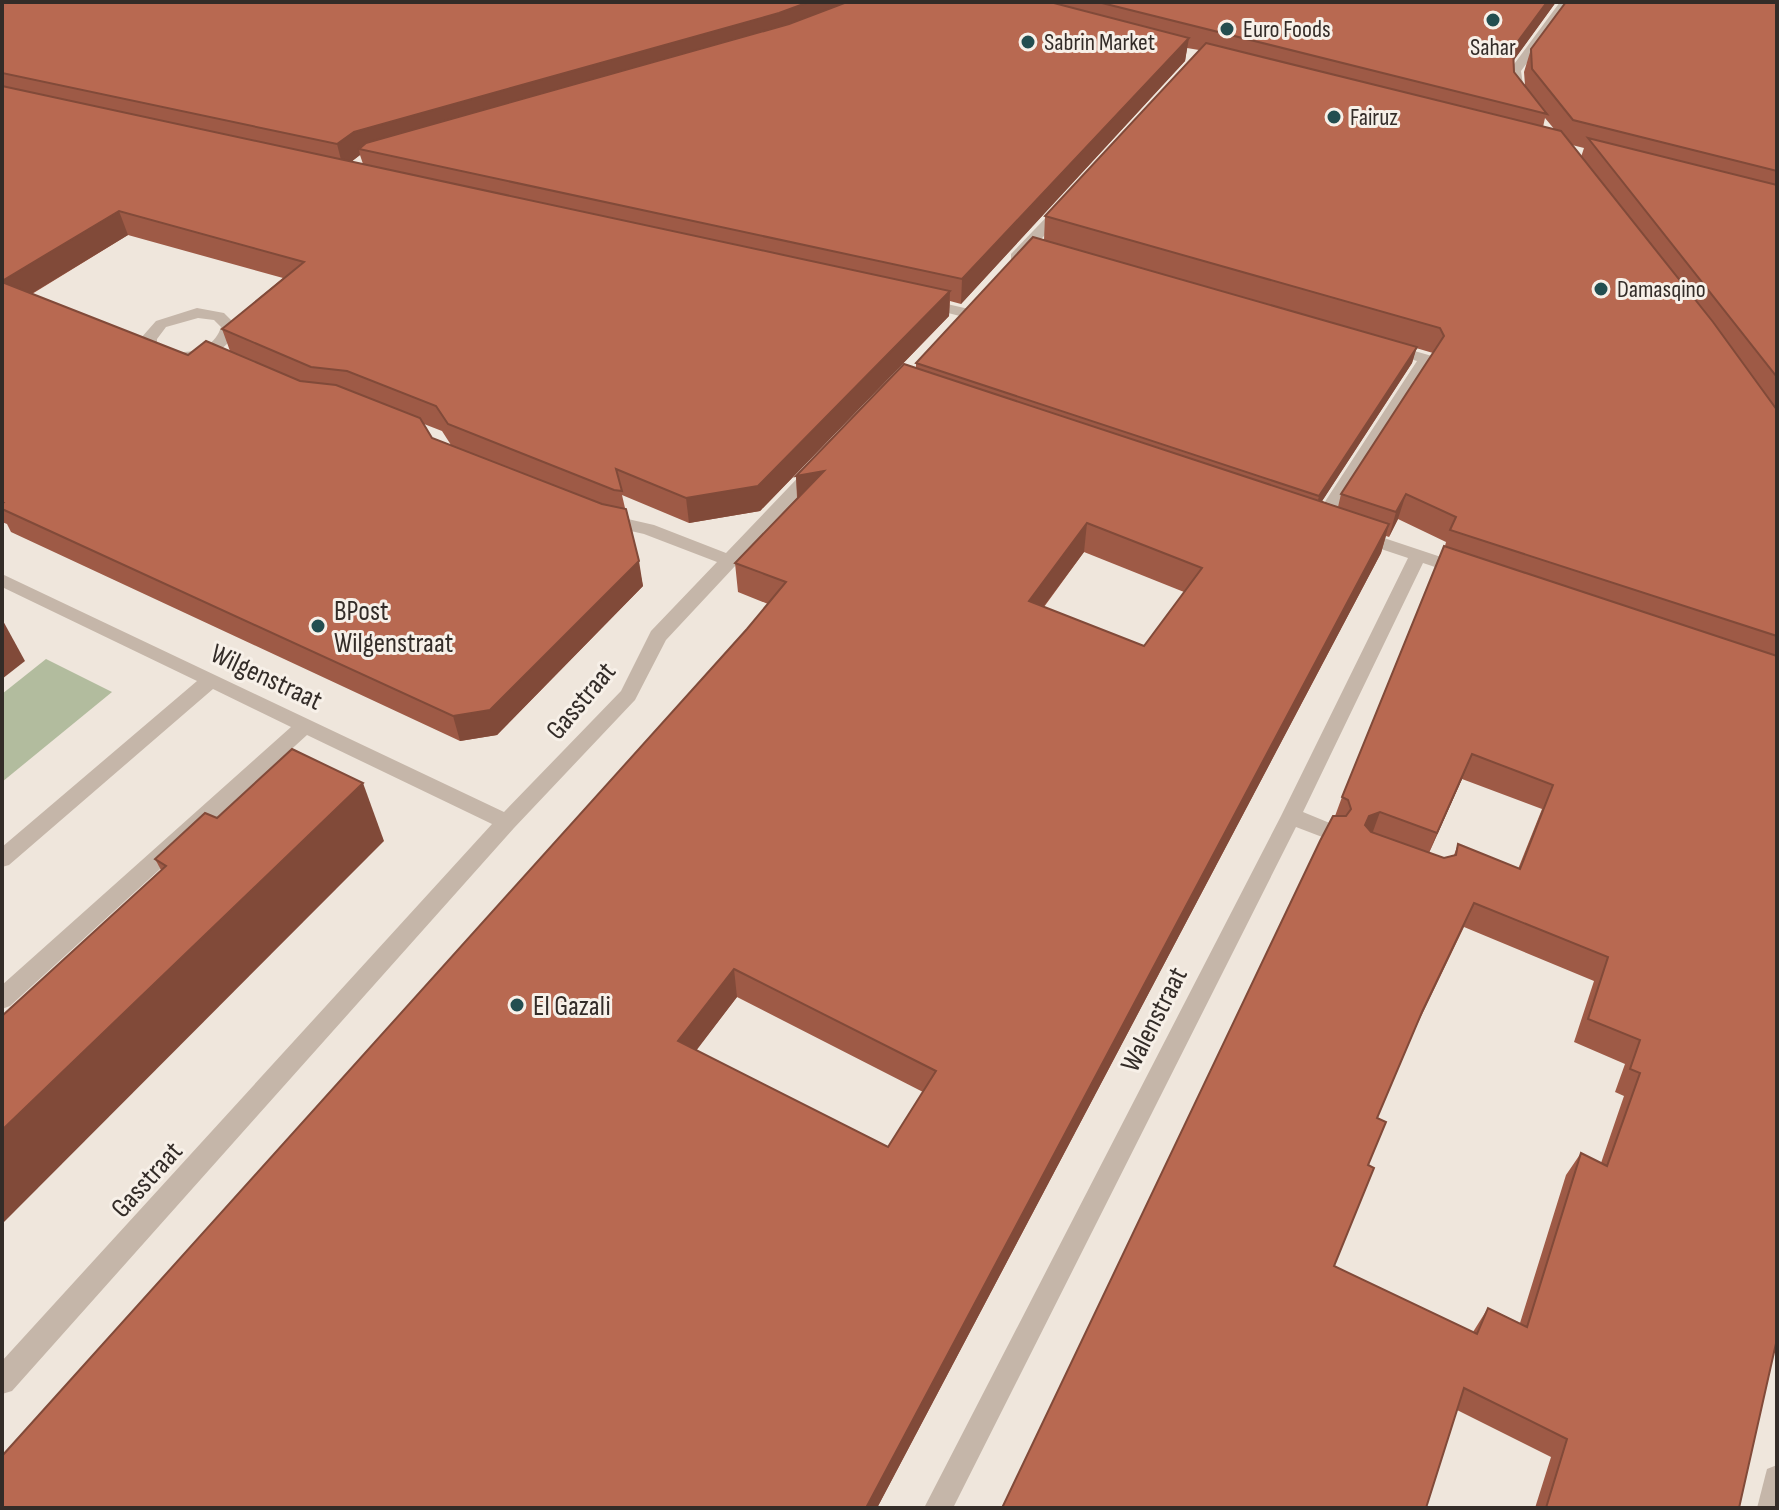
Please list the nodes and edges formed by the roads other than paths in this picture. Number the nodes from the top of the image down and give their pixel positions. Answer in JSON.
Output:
{"nodes":[{"id":1,"x":1566,"y":2,"type":"edge"},
{"id":2,"x":1530,"y":113,"type":"edge"},
{"id":3,"x":1072,"y":197,"type":"edge"},
{"id":4,"x":1007,"y":267,"type":"edge"},
{"id":5,"x":911,"y":300,"type":"edge"},
{"id":6,"x":964,"y":313,"type":"edge"},
{"id":7,"x":1382,"y":346,"type":"edge"},
{"id":8,"x":205,"y":352,"type":"junction"},
{"id":9,"x":233,"y":364,"type":"edge"},
{"id":10,"x":835,"y":450,"type":"edge"},
{"id":11,"x":585,"y":512,"type":"edge"},
{"id":12,"x":1418,"y":556,"type":"junction"},
{"id":13,"x":728,"y":560,"type":"junction"},
{"id":14,"x":1478,"y":576,"type":"edge"},
{"id":15,"x":2,"y":580,"type":"edge"},
{"id":16,"x":211,"y":680,"type":"junction"},
{"id":17,"x":305,"y":725,"type":"junction"},
{"id":18,"x":1291,"y":816,"type":"junction"},
{"id":19,"x":507,"y":822,"type":"junction"},
{"id":20,"x":1330,"y":832,"type":"edge"},
{"id":21,"x":2,"y":859,"type":"edge"},
{"id":22,"x":2,"y":999,"type":"edge"},
{"id":23,"x":2,"y":1381,"type":"edge"},
{"id":24,"x":1777,"y":1479,"type":"edge"},
{"id":25,"x":938,"y":1508,"type":"edge"},
{"id":26,"x":1771,"y":1508,"type":"edge"}],
"edges":[{"from":1,"to":2,"type":"street"},
{"from":3,"to":4,"type":"street"},
{"from":5,"to":6,"type":"street"},
{"from":7,"to":12,"type":"street"},
{"from":8,"to":8,"type":"street"},
{"from":8,"to":9,"type":"street"},
{"from":10,"to":13,"type":"street","name":"Gasstraat"},
{"from":11,"to":13,"type":"street"},
{"from":12,"to":14,"type":"street"},
{"from":12,"to":18,"type":"street","name":"Walenstraat"},
{"from":13,"to":19,"type":"street","name":"Gasstraat"},
{"from":15,"to":16,"type":"street","name":"Wilgenstraat"},
{"from":16,"to":17,"type":"street","name":"Wilgenstraat"},
{"from":16,"to":21,"type":"street"},
{"from":17,"to":19,"type":"street","name":"Wilgenstraat"},
{"from":17,"to":22,"type":"street"},
{"from":18,"to":20,"type":"street"},
{"from":18,"to":25,"type":"street","name":"Walenstraat"},
{"from":19,"to":23,"type":"street","name":"Gasstraat"},
{"from":24,"to":26,"type":"street"}]}
